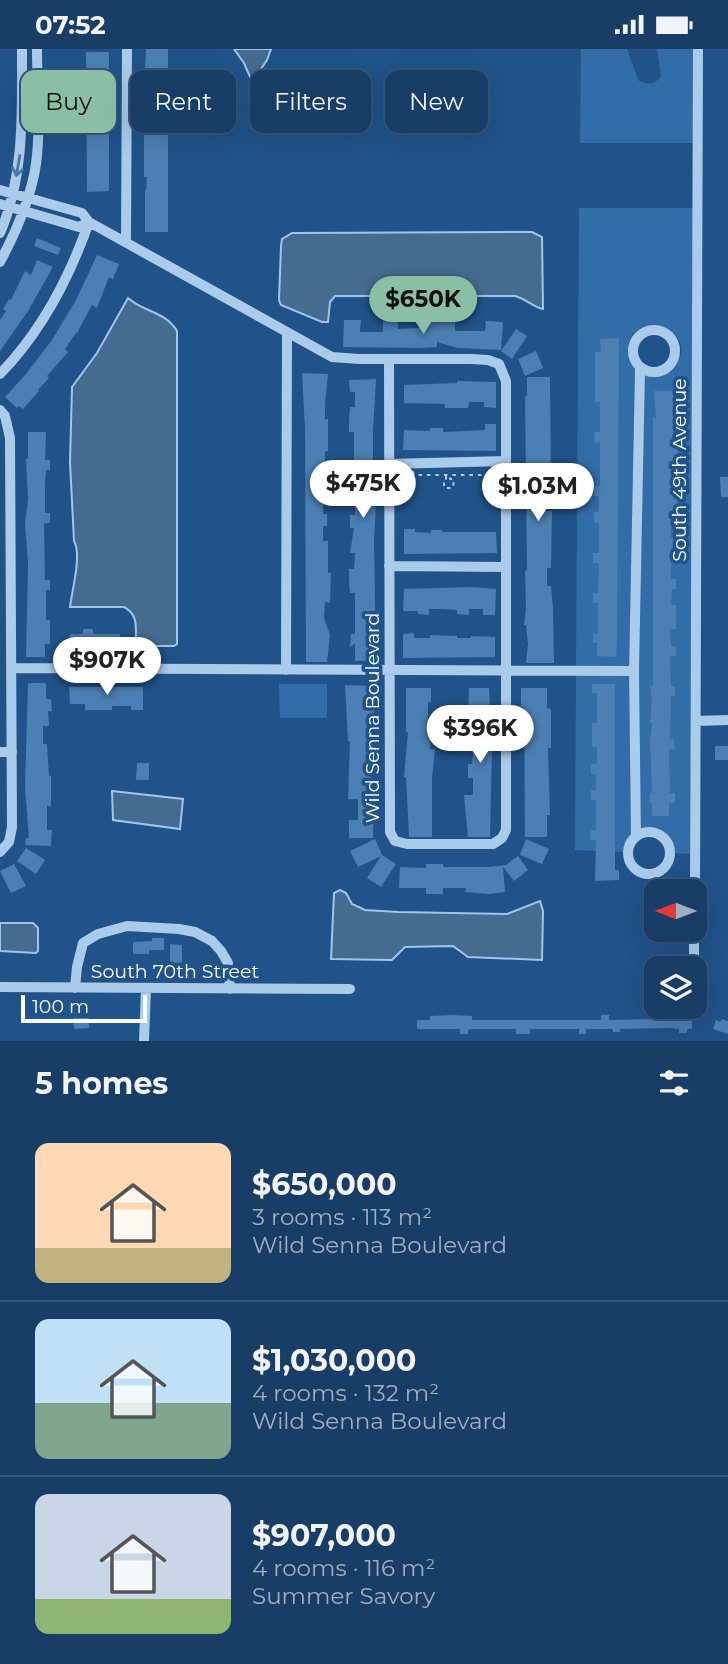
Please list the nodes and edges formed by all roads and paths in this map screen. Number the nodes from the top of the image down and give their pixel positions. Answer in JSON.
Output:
{"nodes":[{"id":1,"x":22,"y":49,"type":"edge"},
{"id":2,"x":37,"y":49,"type":"edge"},
{"id":3,"x":127,"y":49,"type":"edge"},
{"id":4,"x":698,"y":49,"type":"edge"},
{"id":5,"x":0,"y":190,"type":"edge"},
{"id":6,"x":13,"y":193,"type":"junction"},
{"id":7,"x":28,"y":198,"type":"junction"},
{"id":8,"x":5,"y":206,"type":"edge"},
{"id":9,"x":23,"y":211,"type":"junction"},
{"id":10,"x":89,"y":222,"type":"junction"},
{"id":11,"x":0,"y":233,"type":"edge"},
{"id":12,"x":126,"y":241,"type":"junction"},
{"id":13,"x":0,"y":262,"type":"edge"},
{"id":14,"x":287,"y":333,"type":"junction"},
{"id":15,"x":389,"y":359,"type":"junction"},
{"id":16,"x":640,"y":369,"type":"junction"},
{"id":17,"x":0,"y":375,"type":"edge"},
{"id":18,"x":0,"y":411,"type":"edge"},
{"id":19,"x":506,"y":461,"type":"junction"},
{"id":20,"x":389,"y":464,"type":"junction"},
{"id":21,"x":412,"y":470,"type":"dead end"},
{"id":22,"x":499,"y":475,"type":"dead end"},
{"id":23,"x":389,"y":566,"type":"junction"},
{"id":24,"x":506,"y":567,"type":"junction"},
{"id":25,"x":11,"y":668,"type":"junction"},
{"id":26,"x":506,"y":669,"type":"junction"},
{"id":27,"x":286,"y":670,"type":"junction"},
{"id":28,"x":389,"y":670,"type":"junction"},
{"id":29,"x":634,"y":671,"type":"junction"},
{"id":30,"x":728,"y":720,"type":"edge"},
{"id":31,"x":696,"y":721,"type":"junction"},
{"id":32,"x":0,"y":752,"type":"edge"},
{"id":33,"x":12,"y":752,"type":"junction"},
{"id":34,"x":636,"y":836,"type":"junction"},
{"id":35,"x":0,"y":852,"type":"edge"},
{"id":36,"x":695,"y":879,"type":"edge"},
{"id":37,"x":0,"y":987,"type":"edge"},
{"id":38,"x":75,"y":988,"type":"junction"},
{"id":39,"x":146,"y":988,"type":"junction"},
{"id":40,"x":230,"y":989,"type":"junction"},
{"id":41,"x":350,"y":989,"type":"dead end"},
{"id":42,"x":144,"y":1041,"type":"edge"}],
"edges":[{"from":1,"to":6,"type":"street","one_way":true},
{"from":2,"to":7,"type":"street"},
{"from":3,"to":12,"type":"street"},
{"from":4,"to":31,"type":"street","name":"South 49th Avenue"},
{"from":5,"to":6,"type":"street","name":"Wild Senna Boulevard"},
{"from":6,"to":7,"type":"street","name":"Wild Senna Boulevard"},
{"from":6,"to":8,"type":"street"},
{"from":7,"to":9,"type":"street"},
{"from":7,"to":10,"type":"street","name":"Wild Senna Boulevard"},
{"from":8,"to":9,"type":"street","name":"Wild Senna Boulevard"},
{"from":8,"to":11,"type":"street"},
{"from":9,"to":10,"type":"street","name":"Wild Senna Boulevard"},
{"from":9,"to":13,"type":"street"},
{"from":10,"to":12,"type":"street","name":"Wild Senna Boulevard"},
{"from":10,"to":17,"type":"street"},
{"from":12,"to":14,"type":"street","name":"Wild Senna Boulevard"},
{"from":14,"to":15,"type":"street","name":"Wild Senna Boulevard"},
{"from":14,"to":27,"type":"street"},
{"from":15,"to":19,"type":"street","name":"Wild Senna Boulevard"},
{"from":15,"to":20,"type":"street","name":"Wild Senna Boulevard"},
{"from":16,"to":16,"type":"street"},
{"from":16,"to":29,"type":"street"},
{"from":18,"to":25,"type":"street"},
{"from":19,"to":20,"type":"street"},
{"from":19,"to":24,"type":"street","name":"Wild Senna Boulevard"},
{"from":20,"to":23,"type":"street","name":"Wild Senna Boulevard"},
{"from":21,"to":22,"type":"path"},
{"from":23,"to":24,"type":"street"},
{"from":23,"to":28,"type":"street","name":"Wild Senna Boulevard"},
{"from":24,"to":26,"type":"street","name":"Wild Senna Boulevard"},
{"from":25,"to":27,"type":"street"},
{"from":25,"to":33,"type":"street"},
{"from":26,"to":28,"type":"street"},
{"from":26,"to":28,"type":"street","name":"Wild Senna Boulevard"},
{"from":26,"to":29,"type":"street"},
{"from":27,"to":28,"type":"street"},
{"from":29,"to":34,"type":"street"},
{"from":30,"to":31,"type":"street"},
{"from":31,"to":36,"type":"street","name":"South 49th Avenue"},
{"from":32,"to":33,"type":"street"},
{"from":33,"to":35,"type":"street"},
{"from":34,"to":34,"type":"street"},
{"from":37,"to":38,"type":"street","name":"South 70th Street"},
{"from":38,"to":39,"type":"street","name":"South 70th Street"},
{"from":38,"to":40,"type":"street"},
{"from":39,"to":40,"type":"street","name":"South 70th Street"},
{"from":39,"to":42,"type":"street"},
{"from":40,"to":41,"type":"street","name":"South 70th Street"}]}
